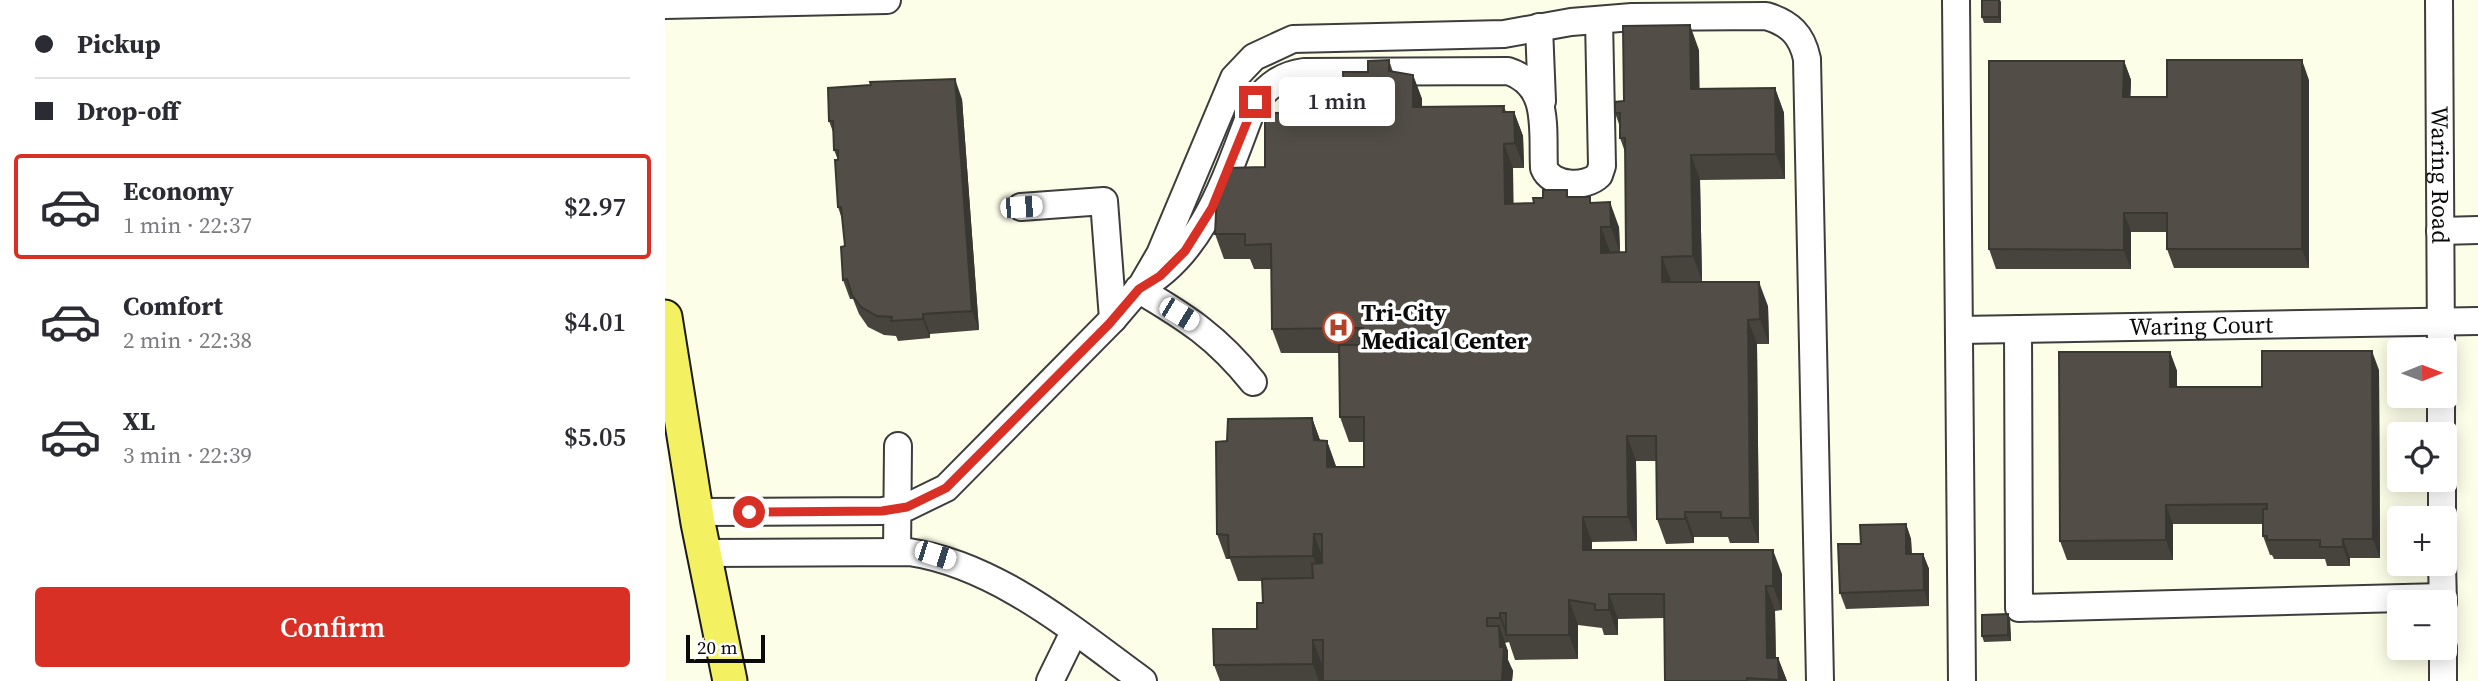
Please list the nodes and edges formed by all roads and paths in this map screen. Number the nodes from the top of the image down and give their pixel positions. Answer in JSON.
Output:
{"nodes":[{"id":1,"x":887,"y":0,"type":"edge"},
{"id":2,"x":1956,"y":0,"type":"edge"},
{"id":3,"x":2439,"y":0,"type":"edge"},
{"id":4,"x":665,"y":5,"type":"edge"},
{"id":5,"x":1632,"y":8,"type":"edge"},
{"id":6,"x":1598,"y":20,"type":"junction"},
{"id":7,"x":1539,"y":27,"type":"junction"},
{"id":8,"x":1542,"y":110,"type":"junction"},
{"id":9,"x":1021,"y":207,"type":"dead end"},
{"id":10,"x":2478,"y":230,"type":"edge"},
{"id":11,"x":2440,"y":231,"type":"junction"},
{"id":12,"x":1139,"y":289,"type":"junction"},
{"id":13,"x":665,"y":317,"type":"edge"},
{"id":14,"x":1113,"y":319,"type":"junction"},
{"id":15,"x":2440,"y":321,"type":"junction"},
{"id":16,"x":2478,"y":321,"type":"edge"},
{"id":17,"x":2018,"y":329,"type":"junction"},
{"id":18,"x":1959,"y":330,"type":"junction"},
{"id":19,"x":2441,"y":338,"type":"edge"},
{"id":20,"x":1253,"y":382,"type":"dead end"},
{"id":21,"x":898,"y":446,"type":"dead end"},
{"id":22,"x":897,"y":509,"type":"junction"},
{"id":23,"x":696,"y":512,"type":"junction"},
{"id":24,"x":897,"y":552,"type":"junction"},
{"id":25,"x":704,"y":553,"type":"junction"},
{"id":26,"x":2387,"y":601,"type":"edge"},
{"id":27,"x":1074,"y":632,"type":"junction"},
{"id":28,"x":2443,"y":660,"type":"edge"},
{"id":29,"x":730,"y":681,"type":"edge"},
{"id":30,"x":1050,"y":681,"type":"edge"},
{"id":31,"x":1143,"y":681,"type":"edge"},
{"id":32,"x":1820,"y":681,"type":"edge"},
{"id":33,"x":1962,"y":681,"type":"edge"},
{"id":34,"x":2443,"y":681,"type":"edge"}],
"edges":[{"from":1,"to":4,"type":"street"},
{"from":2,"to":18,"type":"street"},
{"from":3,"to":11,"type":"street","name":"Waring Road"},
{"from":5,"to":6,"type":"street"},
{"from":5,"to":32,"type":"street"},
{"from":6,"to":7,"type":"street"},
{"from":6,"to":8,"type":"street"},
{"from":7,"to":8,"type":"street"},
{"from":7,"to":12,"type":"street"},
{"from":8,"to":12,"type":"street"},
{"from":9,"to":14,"type":"street"},
{"from":10,"to":11,"type":"street"},
{"from":11,"to":15,"type":"street","name":"Waring Road"},
{"from":12,"to":14,"type":"street"},
{"from":12,"to":20,"type":"street"},
{"from":13,"to":23,"type":"main road"},
{"from":14,"to":22,"type":"street"},
{"from":15,"to":16,"type":"street","name":"Waring Court"},
{"from":15,"to":17,"type":"street","name":"Waring Court"},
{"from":15,"to":19,"type":"street","name":"Waring Road"},
{"from":17,"to":18,"type":"street","name":"Waring Court"},
{"from":17,"to":26,"type":"street"},
{"from":18,"to":33,"type":"street"},
{"from":21,"to":22,"type":"street"},
{"from":22,"to":23,"type":"street"},
{"from":22,"to":24,"type":"street"},
{"from":23,"to":25,"type":"main road"},
{"from":24,"to":25,"type":"street"},
{"from":24,"to":27,"type":"street"},
{"from":25,"to":29,"type":"main road"},
{"from":27,"to":30,"type":"street"},
{"from":27,"to":31,"type":"street"},
{"from":28,"to":34,"type":"street"}]}
